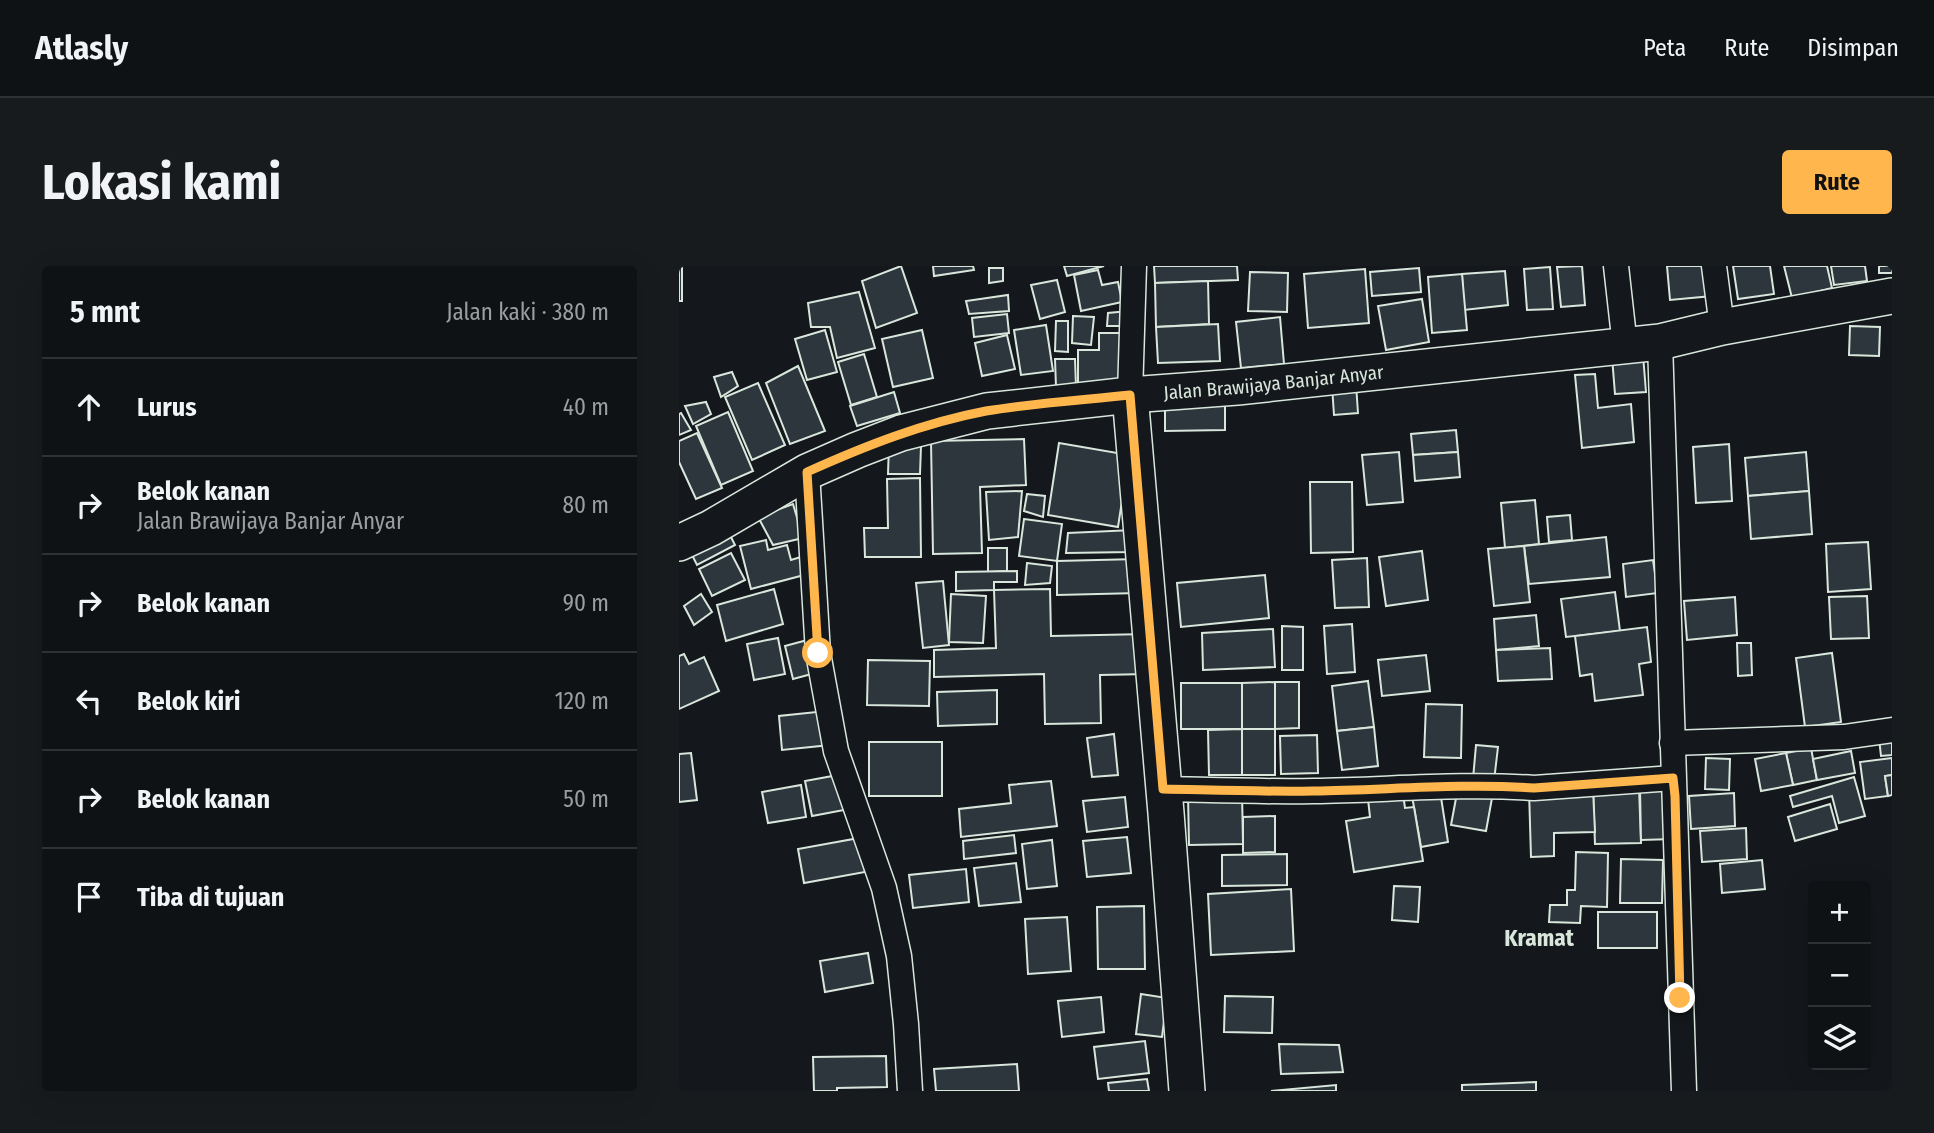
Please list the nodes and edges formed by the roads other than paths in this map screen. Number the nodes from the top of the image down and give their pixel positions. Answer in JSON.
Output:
{"nodes":[{"id":1,"x":1134,"y":266,"type":"edge"},
{"id":2,"x":1616,"y":266,"type":"edge"},
{"id":3,"x":1714,"y":266,"type":"edge"},
{"id":4,"x":1892,"y":296,"type":"edge"},
{"id":5,"x":1722,"y":327,"type":"junction"},
{"id":6,"x":1660,"y":342,"type":"junction"},
{"id":7,"x":1625,"y":346,"type":"junction"},
{"id":8,"x":1130,"y":395,"type":"junction"},
{"id":9,"x":807,"y":472,"type":"junction"},
{"id":10,"x":679,"y":543,"type":"edge"},
{"id":11,"x":1892,"y":730,"type":"edge"},
{"id":12,"x":1672,"y":743,"type":"junction"},
{"id":13,"x":1673,"y":778,"type":"junction"},
{"id":14,"x":1163,"y":789,"type":"junction"},
{"id":15,"x":910,"y":1091,"type":"edge"},
{"id":16,"x":1187,"y":1091,"type":"edge"},
{"id":17,"x":1684,"y":1091,"type":"edge"}],
"edges":[{"from":1,"to":8,"type":"street"},
{"from":2,"to":7,"type":"street"},
{"from":3,"to":5,"type":"street"},
{"from":4,"to":5,"type":"street","name":"Jalan Brawijaya Banjar Anyar"},
{"from":5,"to":6,"type":"street","name":"Jalan Brawijaya Banjar Anyar"},
{"from":6,"to":7,"type":"street","name":"Jalan Brawijaya Banjar Anyar"},
{"from":6,"to":12,"type":"street"},
{"from":7,"to":8,"type":"street","name":"Jalan Brawijaya Banjar Anyar"},
{"from":8,"to":9,"type":"street","name":"Jalan Brawijaya Banjar Anyar"},
{"from":8,"to":14,"type":"street"},
{"from":9,"to":10,"type":"street","name":"Jalan Brawijaya Banjar Anyar"},
{"from":9,"to":15,"type":"street"},
{"from":11,"to":12,"type":"street"},
{"from":12,"to":13,"type":"street"},
{"from":13,"to":14,"type":"street"},
{"from":13,"to":17,"type":"street"},
{"from":14,"to":16,"type":"street"}]}
